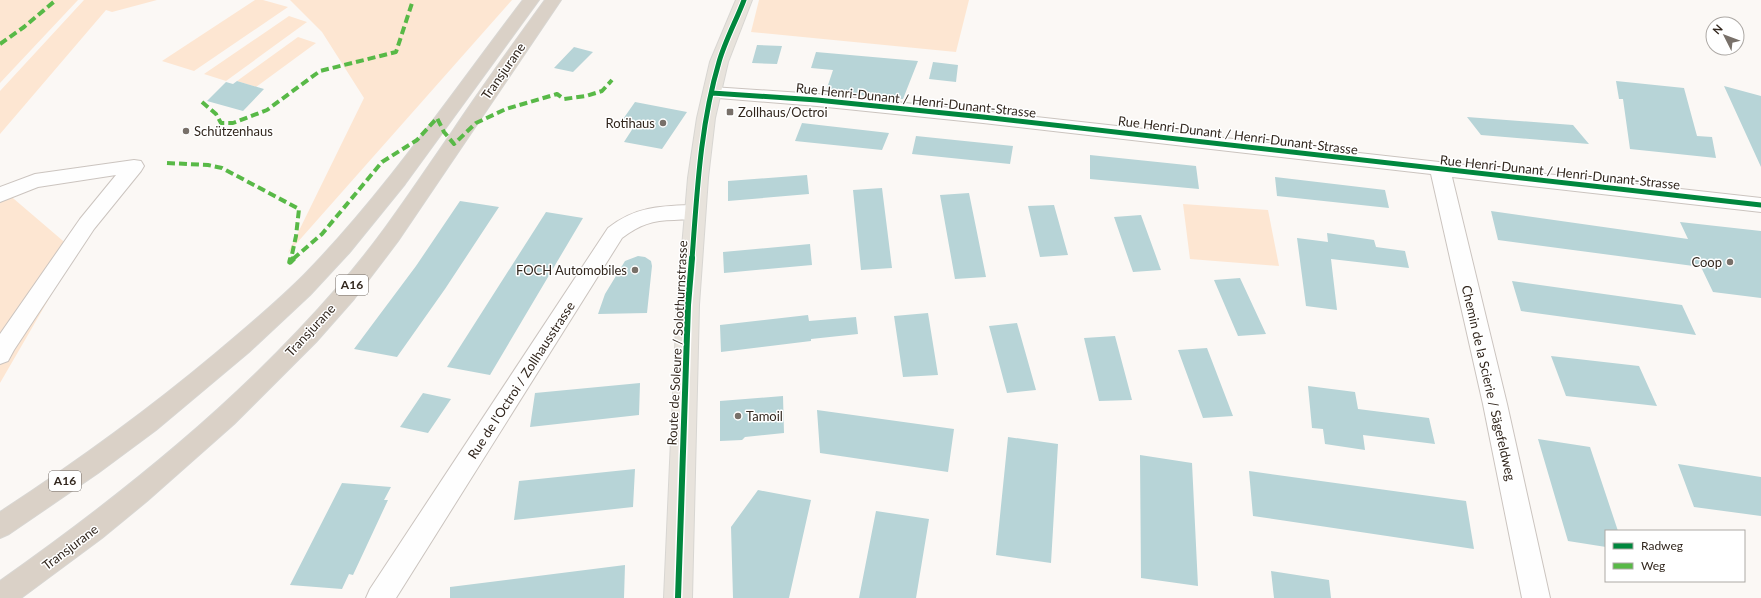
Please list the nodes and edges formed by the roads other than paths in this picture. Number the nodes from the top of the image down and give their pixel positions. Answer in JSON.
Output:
{"nodes":[{"id":1,"x":530,"y":0,"type":"edge"},
{"id":2,"x":553,"y":0,"type":"edge"},
{"id":3,"x":744,"y":0,"type":"edge"},
{"id":4,"x":712,"y":93,"type":"junction"},
{"id":5,"x":1440,"y":169,"type":"junction"},
{"id":6,"x":0,"y":194,"type":"edge"},
{"id":7,"x":1761,"y":205,"type":"edge"},
{"id":8,"x":695,"y":212,"type":"junction"},
{"id":9,"x":0,"y":356,"type":"edge"},
{"id":10,"x":0,"y":526,"type":"edge"},
{"id":11,"x":0,"y":598,"type":"edge"},
{"id":12,"x":380,"y":598,"type":"edge"},
{"id":13,"x":678,"y":598,"type":"edge"},
{"id":14,"x":1536,"y":598,"type":"edge"}],
"edges":[{"from":1,"to":10,"type":"highway","name":"Transjurane","number":"A16"},
{"from":2,"to":11,"type":"highway","name":"Transjurane","number":"A16"},
{"from":3,"to":4,"type":"main road","name":"Route de Soleure / Solothurnstrasse"},
{"from":4,"to":5,"type":"street","name":"Rue Henri-Dunant / Henri-Dunant-Strasse"},
{"from":4,"to":8,"type":"main road","name":"Route de Soleure / Solothurnstrasse"},
{"from":5,"to":7,"type":"street","name":"Rue Henri-Dunant / Henri-Dunant-Strasse"},
{"from":5,"to":14,"type":"street","name":"Chemin de la Scierie / Sägefeldweg"},
{"from":6,"to":9,"type":"street"},
{"from":8,"to":12,"type":"street","name":"Rue de l'Octroi / Zollhausstrasse"},
{"from":8,"to":13,"type":"main road","name":"Route de Soleure / Solothurnstrasse"}]}
